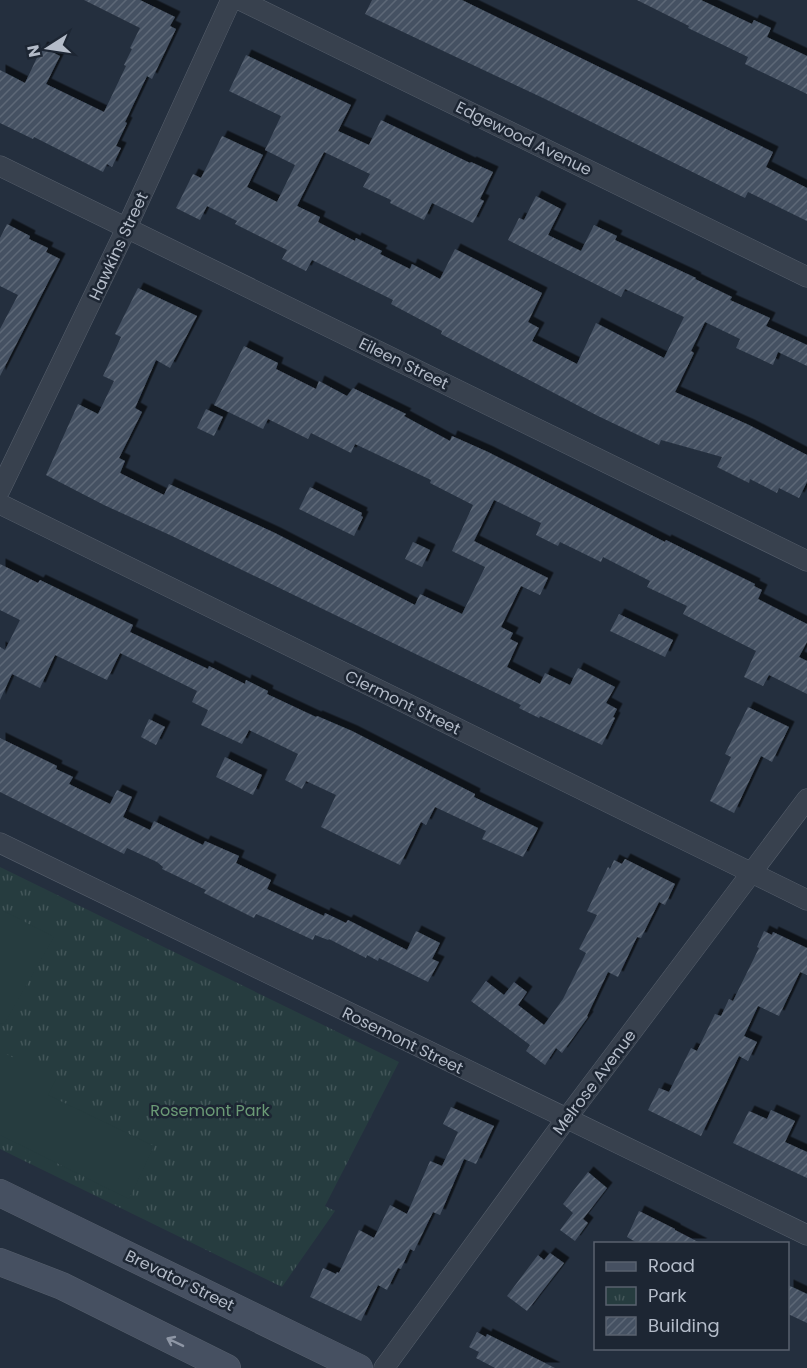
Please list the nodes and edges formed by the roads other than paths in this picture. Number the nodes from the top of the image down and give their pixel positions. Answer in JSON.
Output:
{"nodes":[{"id":1,"x":231,"y":0,"type":"edge"},
{"id":2,"x":240,"y":0,"type":"edge"},
{"id":3,"x":0,"y":166,"type":"edge"},
{"id":4,"x":127,"y":227,"type":"junction"},
{"id":5,"x":807,"y":277,"type":"edge"},
{"id":6,"x":0,"y":490,"type":"edge"},
{"id":7,"x":0,"y":504,"type":"edge"},
{"id":8,"x":807,"y":561,"type":"edge"},
{"id":9,"x":807,"y":799,"type":"edge"},
{"id":10,"x":0,"y":843,"type":"edge"},
{"id":11,"x":752,"y":873,"type":"junction"},
{"id":12,"x":807,"y":900,"type":"edge"},
{"id":13,"x":566,"y":1119,"type":"junction"},
{"id":14,"x":0,"y":1193,"type":"edge"},
{"id":15,"x":807,"y":1235,"type":"edge"},
{"id":16,"x":0,"y":1262,"type":"edge"},
{"id":17,"x":227,"y":1368,"type":"edge"},
{"id":18,"x":359,"y":1368,"type":"edge"},
{"id":19,"x":384,"y":1368,"type":"edge"}],
"edges":[{"from":1,"to":4,"type":"street","name":"Hawkins Street"},
{"from":2,"to":5,"type":"street","name":"Edgewood Avenue"},
{"from":3,"to":4,"type":"street","name":"Eileen Street"},
{"from":4,"to":6,"type":"street","name":"Hawkins Street"},
{"from":4,"to":8,"type":"street","name":"Eileen Street"},
{"from":7,"to":11,"type":"street","name":"Clermont Street"},
{"from":9,"to":11,"type":"street","name":"Melrose Avenue"},
{"from":10,"to":13,"type":"street","name":"Rosemont Street"},
{"from":11,"to":12,"type":"street","name":"Clermont Street"},
{"from":11,"to":13,"type":"street","name":"Melrose Avenue"},
{"from":13,"to":15,"type":"street","name":"Rosemont Street"},
{"from":13,"to":19,"type":"street","name":"Melrose Avenue"},
{"from":14,"to":18,"type":"street","name":"Brevator Street"},
{"from":17,"to":16,"type":"street","one_way":true}]}
